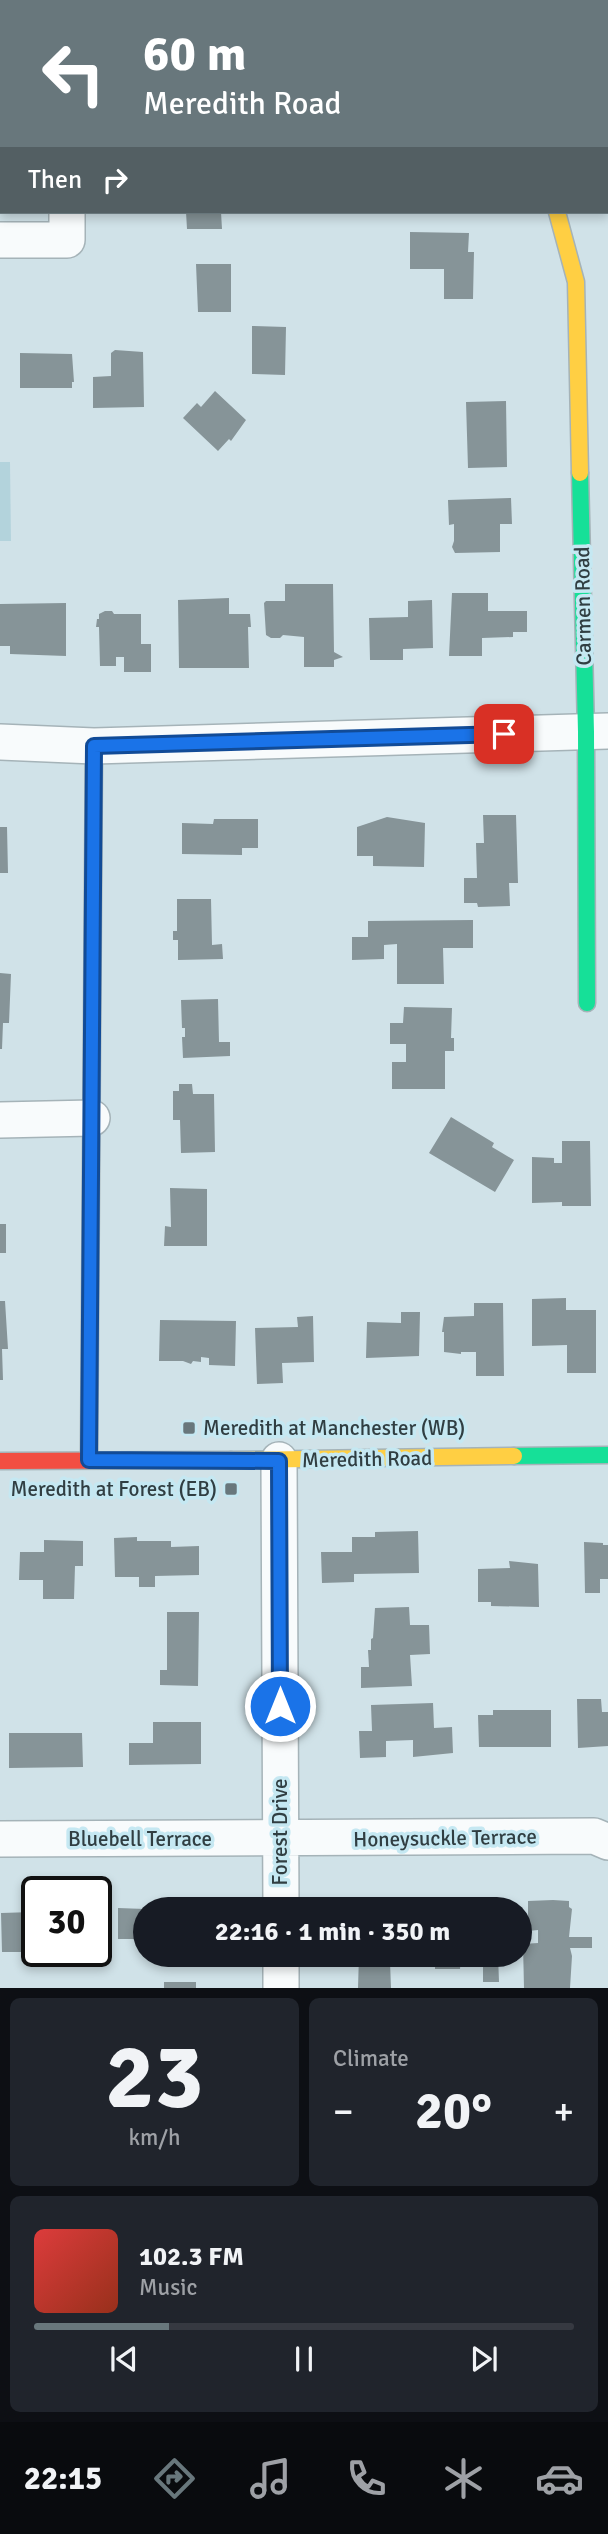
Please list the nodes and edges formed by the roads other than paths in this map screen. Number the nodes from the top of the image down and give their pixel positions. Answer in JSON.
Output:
{"nodes":[{"id":1,"x":67,"y":214,"type":"edge"},
{"id":2,"x":558,"y":214,"type":"edge"},
{"id":3,"x":0,"y":240,"type":"edge"},
{"id":4,"x":597,"y":731,"type":"edge"},
{"id":5,"x":0,"y":741,"type":"edge"},
{"id":6,"x":94,"y":746,"type":"junction"},
{"id":7,"x":587,"y":1003,"type":"dead end"},
{"id":8,"x":92,"y":1118,"type":"junction"},
{"id":9,"x":0,"y":1120,"type":"edge"},
{"id":10,"x":608,"y":1455,"type":"edge"},
{"id":11,"x":89,"y":1460,"type":"junction"},
{"id":12,"x":0,"y":1461,"type":"edge"},
{"id":13,"x":279,"y":1461,"type":"junction"},
{"id":14,"x":0,"y":1839,"type":"edge"},
{"id":15,"x":280,"y":1840,"type":"junction"},
{"id":16,"x":608,"y":1842,"type":"edge"},
{"id":17,"x":281,"y":1897,"type":"edge"},
{"id":18,"x":281,"y":1967,"type":"edge"},
{"id":19,"x":281,"y":1988,"type":"edge"}],
"edges":[{"from":1,"to":3,"type":"street"},
{"from":2,"to":4,"type":"street","name":"Carmen Road"},
{"from":4,"to":6,"type":"street"},
{"from":4,"to":7,"type":"street","name":"Carmen Road"},
{"from":5,"to":6,"type":"street"},
{"from":6,"to":8,"type":"street"},
{"from":8,"to":9,"type":"street"},
{"from":8,"to":11,"type":"street"},
{"from":10,"to":13,"type":"street","name":"Meredith Road"},
{"from":11,"to":12,"type":"street","name":"Meredith Road"},
{"from":11,"to":13,"type":"street","name":"Meredith Road"},
{"from":13,"to":15,"type":"street","name":"Forest Drive"},
{"from":14,"to":15,"type":"street","name":"Bluebell Terrace"},
{"from":15,"to":16,"type":"street","name":"Honeysuckle Terrace"},
{"from":15,"to":17,"type":"street","name":"Forest Drive"},
{"from":18,"to":19,"type":"street"}]}
